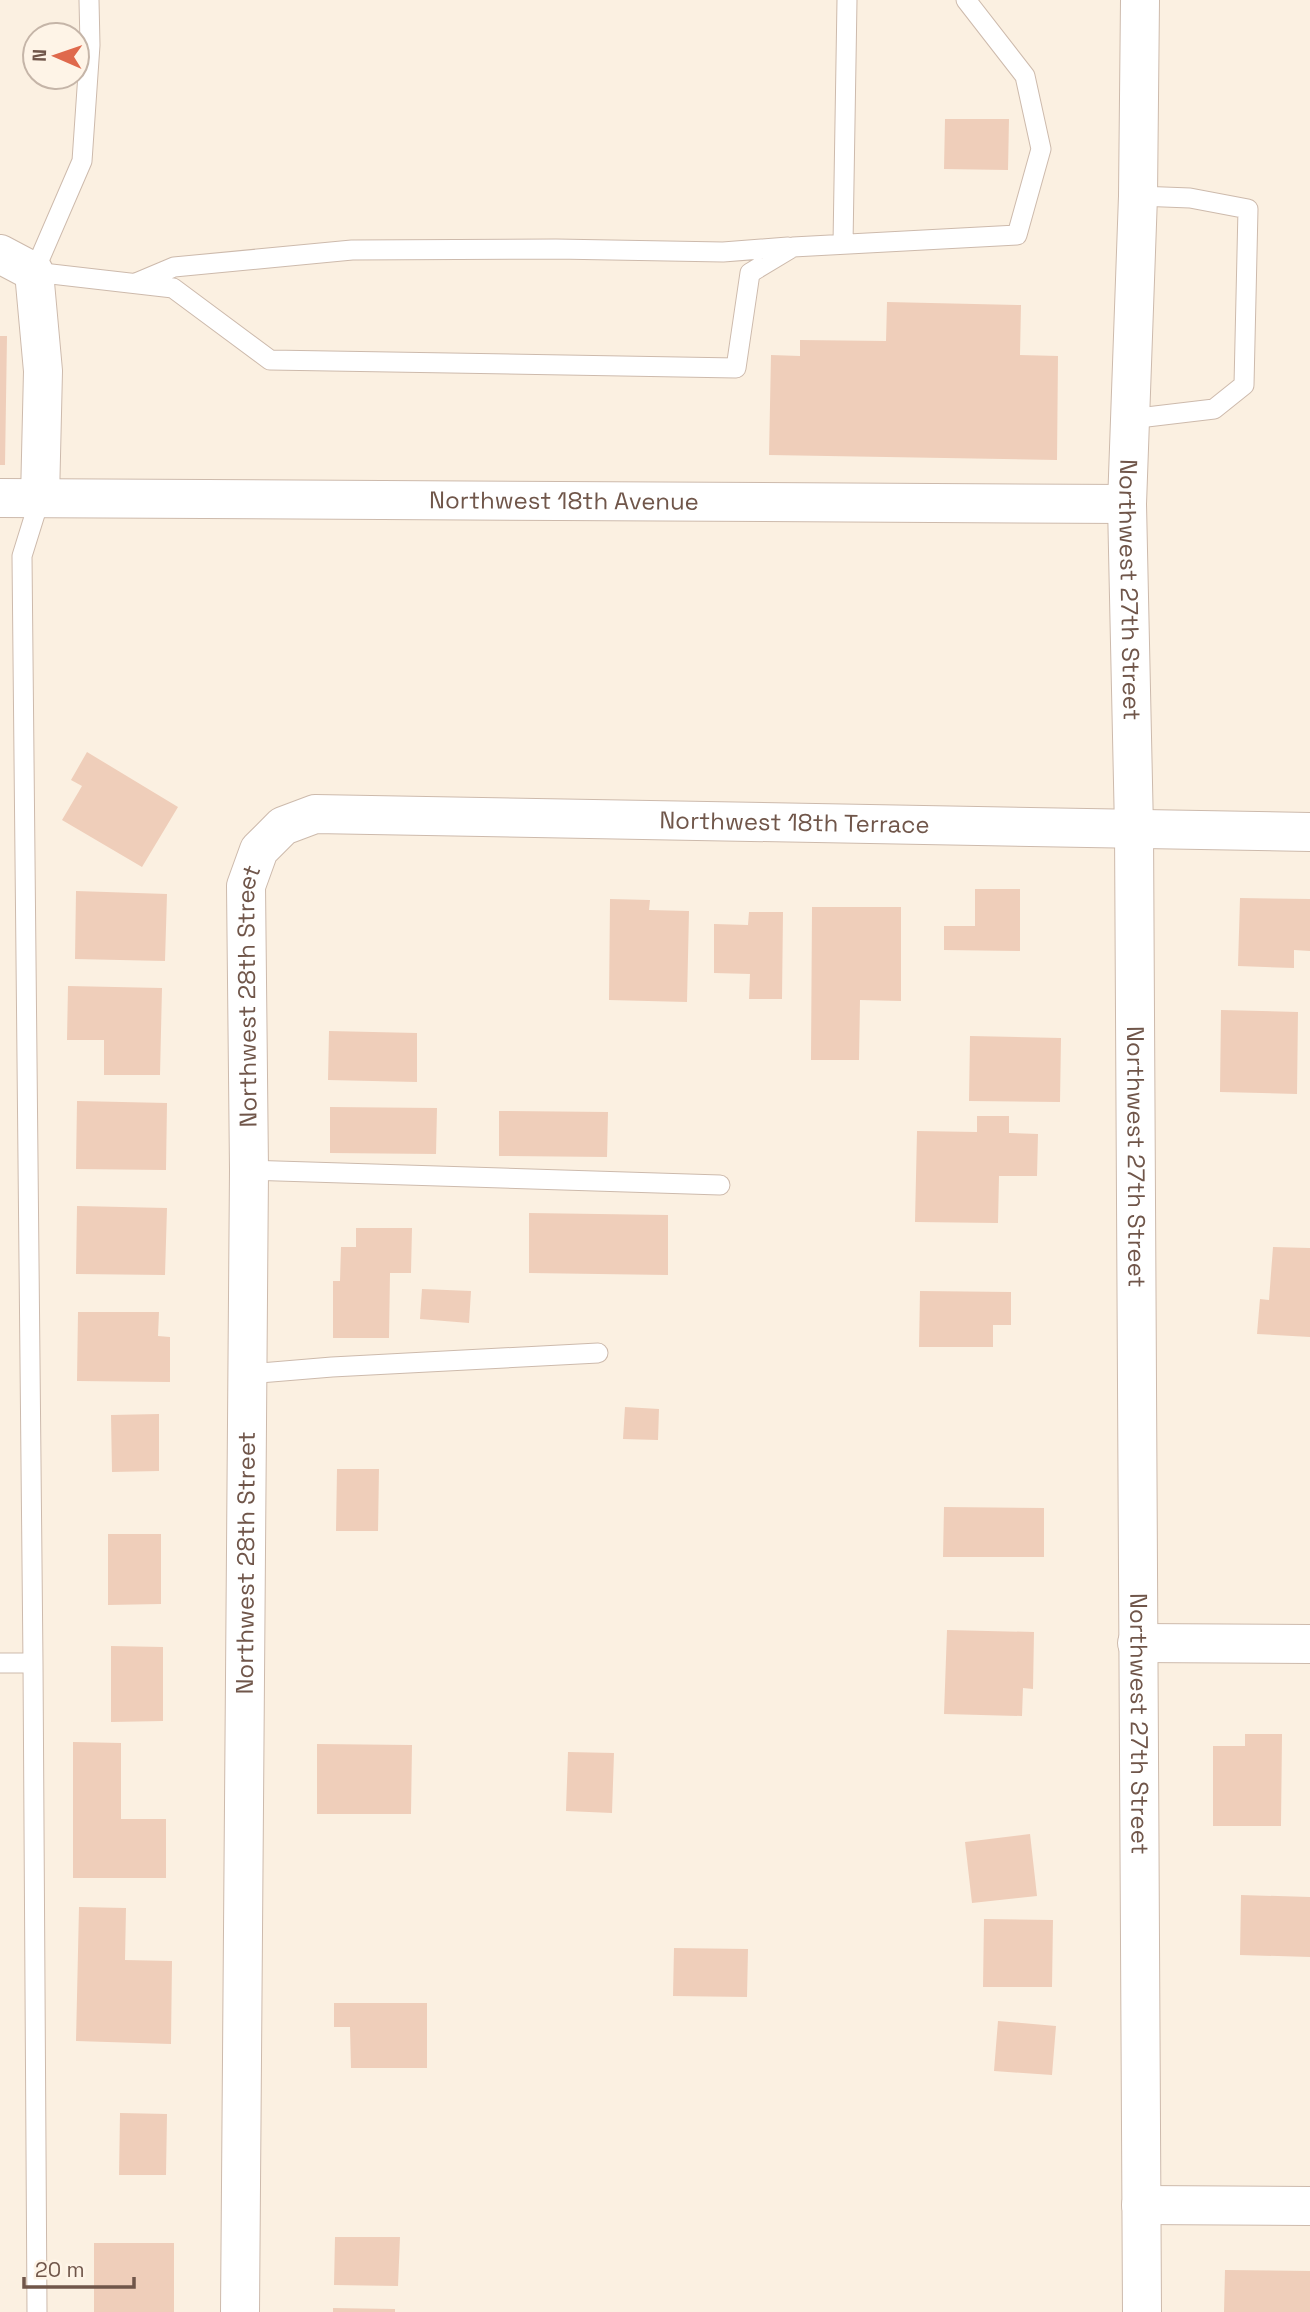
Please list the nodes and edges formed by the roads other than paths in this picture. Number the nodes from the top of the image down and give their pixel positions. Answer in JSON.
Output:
{"nodes":[{"id":1,"x":89,"y":0,"type":"edge"},
{"id":2,"x":848,"y":0,"type":"edge"},
{"id":3,"x":966,"y":0,"type":"edge"},
{"id":4,"x":1140,"y":0,"type":"edge"},
{"id":5,"x":1138,"y":196,"type":"junction"},
{"id":6,"x":843,"y":244,"type":"junction"},
{"id":7,"x":793,"y":247,"type":"junction"},
{"id":8,"x":0,"y":254,"type":"edge"},
{"id":9,"x":34,"y":272,"type":"junction"},
{"id":10,"x":135,"y":284,"type":"junction"},
{"id":11,"x":1130,"y":419,"type":"junction"},
{"id":12,"x":0,"y":498,"type":"edge"},
{"id":13,"x":40,"y":498,"type":"junction"},
{"id":14,"x":1127,"y":503,"type":"junction"},
{"id":15,"x":283,"y":826,"type":"joint"},
{"id":16,"x":1134,"y":829,"type":"junction"},
{"id":17,"x":1310,"y":832,"type":"edge"},
{"id":18,"x":249,"y":1170,"type":"junction"},
{"id":19,"x":720,"y":1185,"type":"dead end"},
{"id":20,"x":598,"y":1353,"type":"dead end"},
{"id":21,"x":247,"y":1374,"type":"junction"},
{"id":22,"x":1137,"y":1643,"type":"junction"},
{"id":23,"x":1310,"y":1644,"type":"edge"},
{"id":24,"x":0,"y":1663,"type":"edge"},
{"id":25,"x":33,"y":1663,"type":"junction"},
{"id":26,"x":1141,"y":2204,"type":"junction"},
{"id":27,"x":1310,"y":2206,"type":"edge"},
{"id":28,"x":37,"y":2312,"type":"edge"},
{"id":29,"x":240,"y":2312,"type":"edge"},
{"id":30,"x":1142,"y":2312,"type":"edge"}],
"edges":[{"from":1,"to":9,"type":"lane"},
{"from":2,"to":6,"type":"lane"},
{"from":3,"to":6,"type":"lane"},
{"from":4,"to":5,"type":"street","name":"Northwest 27th Street"},
{"from":5,"to":11,"type":"street","name":"Northwest 27th Street"},
{"from":5,"to":11,"type":"lane"},
{"from":6,"to":7,"type":"lane"},
{"from":7,"to":10,"type":"lane"},
{"from":7,"to":10,"type":"lane"},
{"from":8,"to":9,"type":"street"},
{"from":9,"to":10,"type":"lane"},
{"from":9,"to":13,"type":"street"},
{"from":11,"to":14,"type":"street","name":"Northwest 27th Street"},
{"from":12,"to":13,"type":"street","name":"Northwest 18th Avenue"},
{"from":13,"to":14,"type":"street","name":"Northwest 18th Avenue"},
{"from":13,"to":25,"type":"lane"},
{"from":14,"to":16,"type":"street","name":"Northwest 27th Street"},
{"from":15,"to":16,"type":"street","name":"Northwest 18th Terrace"},
{"from":15,"to":18,"type":"street","name":"Northwest 28th Street"},
{"from":16,"to":17,"type":"street","name":"Northwest 18th Terrace"},
{"from":16,"to":22,"type":"street","name":"Northwest 27th Street"},
{"from":18,"to":19,"type":"lane"},
{"from":18,"to":21,"type":"street","name":"Northwest 28th Street"},
{"from":20,"to":21,"type":"lane"},
{"from":21,"to":29,"type":"street","name":"Northwest 28th Street"},
{"from":22,"to":23,"type":"street"},
{"from":22,"to":26,"type":"street","name":"Northwest 27th Street"},
{"from":24,"to":25,"type":"lane"},
{"from":25,"to":28,"type":"lane"},
{"from":26,"to":27,"type":"street"},
{"from":26,"to":30,"type":"street","name":"Northwest 27th Street"}]}
